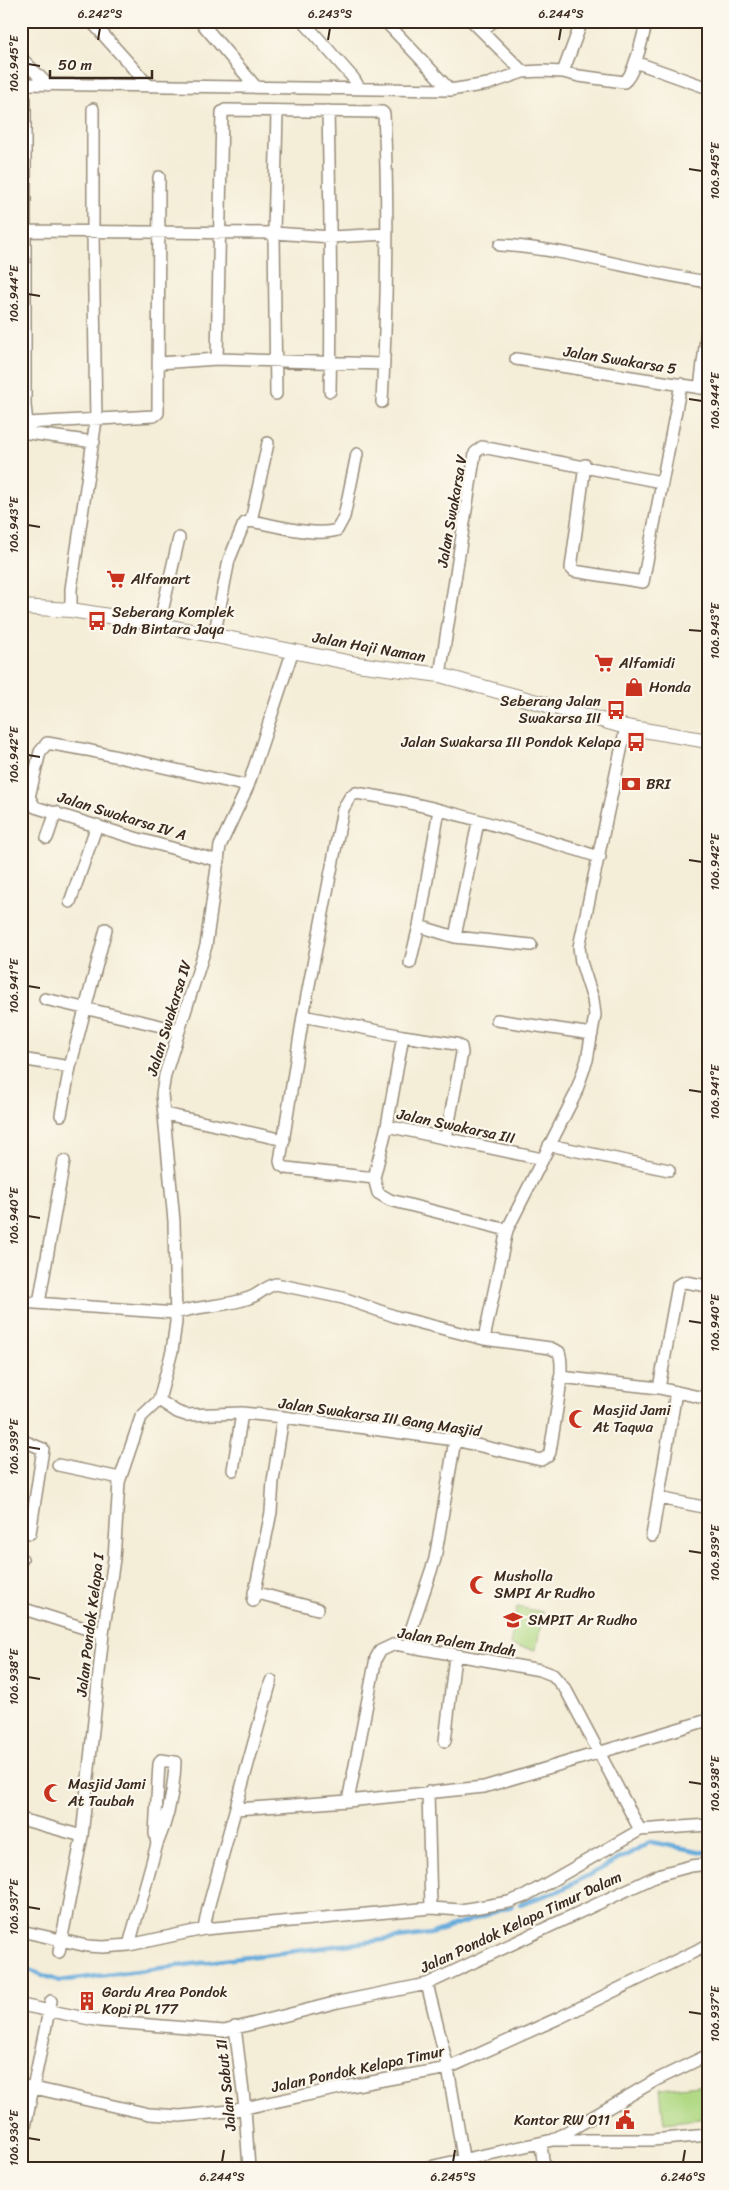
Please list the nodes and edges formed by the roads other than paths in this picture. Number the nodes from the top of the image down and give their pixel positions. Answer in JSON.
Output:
{"nodes":[{"id":1,"x":91,"y":21,"type":"edge"},
{"id":2,"x":200,"y":21,"type":"edge"},
{"id":3,"x":303,"y":21,"type":"edge"},
{"id":4,"x":385,"y":21,"type":"edge"},
{"id":5,"x":472,"y":21,"type":"edge"},
{"id":6,"x":494,"y":21,"type":"edge"},
{"id":7,"x":582,"y":21,"type":"edge"},
{"id":8,"x":647,"y":21,"type":"edge"},
{"id":9,"x":482,"y":30,"type":"junction"},
{"id":10,"x":21,"y":58,"type":"edge"},
{"id":11,"x":635,"y":62,"type":"junction"},
{"id":12,"x":523,"y":72,"type":"junction"},
{"id":13,"x":563,"y":72,"type":"junction"},
{"id":14,"x":21,"y":84,"type":"edge"},
{"id":15,"x":48,"y":85,"type":"junction"},
{"id":16,"x":149,"y":86,"type":"junction"},
{"id":17,"x":256,"y":87,"type":"junction"},
{"id":18,"x":708,"y":88,"type":"edge"},
{"id":19,"x":360,"y":89,"type":"junction"},
{"id":20,"x":450,"y":90,"type":"junction"},
{"id":21,"x":25,"y":99,"type":"dead end"},
{"id":22,"x":94,"y":109,"type":"dead end"},
{"id":23,"x":328,"y":110,"type":"junction"},
{"id":24,"x":277,"y":112,"type":"junction"},
{"id":25,"x":159,"y":177,"type":"dead end"},
{"id":26,"x":26,"y":231,"type":"junction"},
{"id":27,"x":93,"y":233,"type":"junction"},
{"id":28,"x":159,"y":233,"type":"junction"},
{"id":29,"x":220,"y":233,"type":"junction"},
{"id":30,"x":274,"y":233,"type":"junction"},
{"id":31,"x":387,"y":234,"type":"junction"},
{"id":32,"x":331,"y":237,"type":"junction"},
{"id":33,"x":500,"y":245,"type":"dead end"},
{"id":34,"x":708,"y":282,"type":"edge"},
{"id":35,"x":708,"y":322,"type":"edge"},
{"id":36,"x":217,"y":359,"type":"junction"},
{"id":37,"x":516,"y":359,"type":"dead end"},
{"id":38,"x":275,"y":362,"type":"junction"},
{"id":39,"x":331,"y":362,"type":"junction"},
{"id":40,"x":159,"y":363,"type":"junction"},
{"id":41,"x":384,"y":364,"type":"junction"},
{"id":42,"x":681,"y":384,"type":"junction"},
{"id":43,"x":704,"y":389,"type":"edge"},
{"id":44,"x":330,"y":391,"type":"dead end"},
{"id":45,"x":276,"y":394,"type":"dead end"},
{"id":46,"x":382,"y":402,"type":"dead end"},
{"id":47,"x":96,"y":420,"type":"junction"},
{"id":48,"x":21,"y":432,"type":"edge"},
{"id":49,"x":94,"y":442,"type":"junction"},
{"id":50,"x":268,"y":443,"type":"dead end"},
{"id":51,"x":357,"y":454,"type":"dead end"},
{"id":52,"x":585,"y":466,"type":"junction"},
{"id":53,"x":661,"y":482,"type":"junction"},
{"id":54,"x":251,"y":521,"type":"junction"},
{"id":55,"x":179,"y":538,"type":"dead end"},
{"id":56,"x":21,"y":607,"type":"edge"},
{"id":57,"x":71,"y":610,"type":"junction"},
{"id":58,"x":159,"y":625,"type":"junction"},
{"id":59,"x":214,"y":637,"type":"junction"},
{"id":60,"x":293,"y":650,"type":"junction"},
{"id":61,"x":440,"y":675,"type":"junction"},
{"id":62,"x":626,"y":726,"type":"junction"},
{"id":63,"x":708,"y":741,"type":"edge"},
{"id":64,"x":248,"y":786,"type":"junction"},
{"id":65,"x":25,"y":795,"type":"edge"},
{"id":66,"x":439,"y":810,"type":"junction"},
{"id":67,"x":56,"y":812,"type":"junction"},
{"id":68,"x":478,"y":822,"type":"junction"},
{"id":69,"x":97,"y":826,"type":"junction"},
{"id":70,"x":47,"y":838,"type":"dead end"},
{"id":71,"x":600,"y":857,"type":"junction"},
{"id":72,"x":219,"y":861,"type":"junction"},
{"id":73,"x":70,"y":902,"type":"dead end"},
{"id":74,"x":419,"y":926,"type":"junction"},
{"id":75,"x":106,"y":929,"type":"dead end"},
{"id":76,"x":454,"y":937,"type":"junction"},
{"id":77,"x":531,"y":945,"type":"dead end"},
{"id":78,"x":410,"y":963,"type":"dead end"},
{"id":79,"x":45,"y":999,"type":"dead end"},
{"id":80,"x":85,"y":1007,"type":"junction"},
{"id":81,"x":304,"y":1016,"type":"junction"},
{"id":82,"x":497,"y":1020,"type":"dead end"},
{"id":83,"x":178,"y":1030,"type":"junction"},
{"id":84,"x":592,"y":1034,"type":"junction"},
{"id":85,"x":403,"y":1036,"type":"junction"},
{"id":86,"x":21,"y":1059,"type":"edge"},
{"id":87,"x":70,"y":1067,"type":"junction"},
{"id":88,"x":165,"y":1114,"type":"junction"},
{"id":89,"x":61,"y":1115,"type":"dead end"},
{"id":90,"x":387,"y":1126,"type":"junction"},
{"id":91,"x":446,"y":1138,"type":"junction"},
{"id":92,"x":284,"y":1140,"type":"junction"},
{"id":93,"x":549,"y":1145,"type":"junction"},
{"id":94,"x":542,"y":1159,"type":"junction"},
{"id":95,"x":64,"y":1161,"type":"dead end"},
{"id":96,"x":669,"y":1170,"type":"dead end"},
{"id":97,"x":374,"y":1178,"type":"junction"},
{"id":98,"x":507,"y":1230,"type":"junction"},
{"id":99,"x":708,"y":1286,"type":"edge"},
{"id":100,"x":21,"y":1302,"type":"edge"},
{"id":101,"x":39,"y":1304,"type":"junction"},
{"id":102,"x":176,"y":1313,"type":"junction"},
{"id":103,"x":484,"y":1339,"type":"junction"},
{"id":104,"x":560,"y":1377,"type":"junction"},
{"id":105,"x":659,"y":1388,"type":"junction"},
{"id":106,"x":676,"y":1392,"type":"junction"},
{"id":107,"x":708,"y":1399,"type":"edge"},
{"id":108,"x":159,"y":1400,"type":"junction"},
{"id":109,"x":242,"y":1413,"type":"junction"},
{"id":110,"x":283,"y":1416,"type":"junction"},
{"id":111,"x":21,"y":1440,"type":"edge"},
{"id":112,"x":455,"y":1440,"type":"junction"},
{"id":113,"x":58,"y":1465,"type":"dead end"},
{"id":114,"x":233,"y":1470,"type":"dead end"},
{"id":115,"x":120,"y":1478,"type":"junction"},
{"id":116,"x":659,"y":1498,"type":"junction"},
{"id":117,"x":708,"y":1508,"type":"edge"},
{"id":118,"x":30,"y":1533,"type":"dead end"},
{"id":119,"x":652,"y":1536,"type":"dead end"},
{"id":120,"x":21,"y":1608,"type":"edge"},
{"id":121,"x":318,"y":1609,"type":"dead end"},
{"id":122,"x":103,"y":1634,"type":"junction"},
{"id":123,"x":409,"y":1636,"type":"dead end"},
{"id":124,"x":455,"y":1656,"type":"junction"},
{"id":125,"x":271,"y":1681,"type":"dead end"},
{"id":126,"x":708,"y":1720,"type":"edge"},
{"id":127,"x":445,"y":1741,"type":"dead end"},
{"id":128,"x":598,"y":1752,"type":"junction"},
{"id":129,"x":428,"y":1792,"type":"junction"},
{"id":130,"x":348,"y":1802,"type":"junction"},
{"id":131,"x":236,"y":1809,"type":"junction"},
{"id":132,"x":21,"y":1819,"type":"edge"},
{"id":133,"x":708,"y":1826,"type":"edge"},
{"id":134,"x":640,"y":1830,"type":"junction"},
{"id":135,"x":82,"y":1836,"type":"junction"},
{"id":136,"x":157,"y":1844,"type":"junction"},
{"id":137,"x":708,"y":1864,"type":"edge"},
{"id":138,"x":431,"y":1908,"type":"junction"},
{"id":139,"x":204,"y":1930,"type":"junction"},
{"id":140,"x":21,"y":1931,"type":"edge"},
{"id":141,"x":61,"y":1940,"type":"junction"},
{"id":142,"x":129,"y":1945,"type":"junction"},
{"id":143,"x":708,"y":1945,"type":"edge"},
{"id":144,"x":59,"y":1952,"type":"dead end"},
{"id":145,"x":427,"y":1984,"type":"junction"},
{"id":146,"x":21,"y":2005,"type":"edge"},
{"id":147,"x":50,"y":2006,"type":"junction"},
{"id":148,"x":235,"y":2028,"type":"junction"},
{"id":149,"x":708,"y":2055,"type":"edge"},
{"id":150,"x":448,"y":2068,"type":"junction"},
{"id":151,"x":21,"y":2085,"type":"edge"},
{"id":152,"x":34,"y":2087,"type":"junction"},
{"id":153,"x":245,"y":2108,"type":"junction"},
{"id":154,"x":708,"y":2135,"type":"edge"},
{"id":155,"x":547,"y":2142,"type":"junction"},
{"id":156,"x":21,"y":2146,"type":"edge"},
{"id":157,"x":464,"y":2164,"type":"edge"},
{"id":158,"x":249,"y":2169,"type":"edge"},
{"id":159,"x":420,"y":2169,"type":"edge"},
{"id":160,"x":544,"y":2169,"type":"edge"}],
"edges":[{"from":1,"to":16,"type":"street"},
{"from":2,"to":17,"type":"street"},
{"from":3,"to":19,"type":"street"},
{"from":4,"to":20,"type":"street"},
{"from":5,"to":9,"type":"street"},
{"from":6,"to":9,"type":"street"},
{"from":7,"to":13,"type":"street"},
{"from":8,"to":11,"type":"street"},
{"from":9,"to":12,"type":"street"},
{"from":10,"to":15,"type":"street"},
{"from":11,"to":13,"type":"street"},
{"from":11,"to":18,"type":"street"},
{"from":12,"to":13,"type":"street"},
{"from":12,"to":20,"type":"street"},
{"from":14,"to":15,"type":"street"},
{"from":15,"to":16,"type":"street"},
{"from":16,"to":17,"type":"street"},
{"from":17,"to":19,"type":"street"},
{"from":19,"to":20,"type":"street"},
{"from":21,"to":26,"type":"street"},
{"from":22,"to":27,"type":"street"},
{"from":23,"to":24,"type":"street"},
{"from":23,"to":31,"type":"street"},
{"from":23,"to":32,"type":"street"},
{"from":24,"to":29,"type":"street"},
{"from":24,"to":30,"type":"street"},
{"from":25,"to":28,"type":"street"},
{"from":26,"to":27,"type":"street"},
{"from":26,"to":47,"type":"street"},
{"from":27,"to":28,"type":"street"},
{"from":27,"to":47,"type":"street"},
{"from":28,"to":29,"type":"street"},
{"from":28,"to":40,"type":"street"},
{"from":29,"to":30,"type":"street"},
{"from":29,"to":36,"type":"street"},
{"from":30,"to":32,"type":"street"},
{"from":30,"to":38,"type":"street"},
{"from":31,"to":32,"type":"street"},
{"from":31,"to":41,"type":"street"},
{"from":32,"to":39,"type":"street"},
{"from":33,"to":34,"type":"street"},
{"from":35,"to":43,"type":"street"},
{"from":36,"to":38,"type":"street"},
{"from":36,"to":40,"type":"street"},
{"from":37,"to":42,"type":"street","name":"Jalan Swakarsa 5"},
{"from":38,"to":39,"type":"street"},
{"from":38,"to":45,"type":"street"},
{"from":39,"to":41,"type":"street"},
{"from":39,"to":44,"type":"street"},
{"from":40,"to":47,"type":"street"},
{"from":41,"to":46,"type":"street"},
{"from":42,"to":43,"type":"street"},
{"from":42,"to":53,"type":"street","name":"Jalan Swakarsa 5"},
{"from":47,"to":49,"type":"street"},
{"from":48,"to":49,"type":"street"},
{"from":49,"to":57,"type":"street"},
{"from":50,"to":54,"type":"street"},
{"from":51,"to":54,"type":"street"},
{"from":52,"to":53,"type":"street","name":"Jalan Swakarsa V"},
{"from":52,"to":53,"type":"street","name":"Jalan Swakarsa 5"},
{"from":52,"to":61,"type":"street","name":"Jalan Swakarsa V"},
{"from":54,"to":59,"type":"street"},
{"from":55,"to":58,"type":"street"},
{"from":56,"to":57,"type":"street","name":"Jalan Haji Naman"},
{"from":57,"to":58,"type":"street","name":"Jalan Haji Naman"},
{"from":58,"to":59,"type":"street","name":"Jalan Haji Naman"},
{"from":59,"to":60,"type":"street","name":"Jalan Haji Naman"},
{"from":60,"to":61,"type":"street","name":"Jalan Haji Naman"},
{"from":60,"to":64,"type":"street","name":"Jalan Swakarsa IV"},
{"from":61,"to":62,"type":"street","name":"Jalan Haji Naman"},
{"from":62,"to":63,"type":"street","name":"Jalan Haji Naman"},
{"from":62,"to":71,"type":"street"},
{"from":64,"to":65,"type":"street"},
{"from":64,"to":72,"type":"street","name":"Jalan Swakarsa IV"},
{"from":65,"to":67,"type":"street","name":"Jalan Swakarsa IV A"},
{"from":66,"to":68,"type":"street"},
{"from":66,"to":74,"type":"street"},
{"from":66,"to":81,"type":"street"},
{"from":67,"to":69,"type":"street","name":"Jalan Swakarsa IV A"},
{"from":67,"to":70,"type":"street"},
{"from":68,"to":71,"type":"street"},
{"from":68,"to":76,"type":"street"},
{"from":69,"to":72,"type":"street","name":"Jalan Swakarsa IV A"},
{"from":69,"to":73,"type":"street"},
{"from":71,"to":84,"type":"street"},
{"from":72,"to":83,"type":"street","name":"Jalan Swakarsa IV"},
{"from":74,"to":76,"type":"street"},
{"from":74,"to":78,"type":"street"},
{"from":75,"to":80,"type":"street"},
{"from":76,"to":77,"type":"street"},
{"from":79,"to":80,"type":"street"},
{"from":80,"to":83,"type":"street"},
{"from":80,"to":87,"type":"street"},
{"from":81,"to":85,"type":"street"},
{"from":81,"to":92,"type":"street"},
{"from":82,"to":84,"type":"street"},
{"from":83,"to":88,"type":"street","name":"Jalan Swakarsa IV"},
{"from":84,"to":93,"type":"street"},
{"from":85,"to":90,"type":"street"},
{"from":85,"to":91,"type":"street"},
{"from":86,"to":87,"type":"street"},
{"from":87,"to":89,"type":"street"},
{"from":88,"to":92,"type":"street"},
{"from":88,"to":102,"type":"street","name":"Jalan Swakarsa IV"},
{"from":90,"to":91,"type":"street","name":"Jalan Swakarsa III"},
{"from":90,"to":97,"type":"street","name":"Jalan Swakarsa III"},
{"from":91,"to":94,"type":"street","name":"Jalan Swakarsa III"},
{"from":92,"to":97,"type":"street"},
{"from":93,"to":94,"type":"street"},
{"from":93,"to":96,"type":"street"},
{"from":94,"to":98,"type":"street"},
{"from":95,"to":101,"type":"street"},
{"from":97,"to":98,"type":"street"},
{"from":98,"to":103,"type":"street"},
{"from":99,"to":105,"type":"street"},
{"from":100,"to":101,"type":"street"},
{"from":101,"to":102,"type":"street"},
{"from":102,"to":103,"type":"street"},
{"from":102,"to":108,"type":"street"},
{"from":103,"to":104,"type":"street"},
{"from":104,"to":105,"type":"street"},
{"from":104,"to":112,"type":"street","name":"Jalan Swakarsa III Gang Masjid"},
{"from":105,"to":106,"type":"street"},
{"from":106,"to":107,"type":"street"},
{"from":106,"to":116,"type":"street"},
{"from":108,"to":109,"type":"street","name":"Jalan Swakarsa III Gang Masjid"},
{"from":108,"to":115,"type":"street","name":"Jalan Pondok Kelapa I"},
{"from":109,"to":110,"type":"street","name":"Jalan Swakarsa III Gang Masjid"},
{"from":109,"to":114,"type":"street"},
{"from":110,"to":112,"type":"street","name":"Jalan Swakarsa III Gang Masjid"},
{"from":110,"to":121,"type":"street"},
{"from":111,"to":118,"type":"street"},
{"from":112,"to":123,"type":"street","name":"Jalan Palem Indah"},
{"from":113,"to":115,"type":"street"},
{"from":115,"to":122,"type":"street","name":"Jalan Pondok Kelapa I"},
{"from":116,"to":117,"type":"street"},
{"from":116,"to":119,"type":"street"},
{"from":120,"to":122,"type":"street"},
{"from":122,"to":135,"type":"street","name":"Jalan Pondok Kelapa I"},
{"from":124,"to":127,"type":"street"},
{"from":124,"to":128,"type":"street","name":"Jalan Palem Indah"},
{"from":124,"to":130,"type":"street","name":"Jalan Palem Indah"},
{"from":125,"to":131,"type":"street"},
{"from":126,"to":128,"type":"street"},
{"from":128,"to":129,"type":"street"},
{"from":128,"to":134,"type":"street"},
{"from":129,"to":130,"type":"street"},
{"from":129,"to":138,"type":"street"},
{"from":130,"to":131,"type":"street"},
{"from":131,"to":139,"type":"street"},
{"from":132,"to":135,"type":"street"},
{"from":133,"to":134,"type":"street"},
{"from":134,"to":138,"type":"street"},
{"from":135,"to":141,"type":"street","name":"Jalan Pondok Kelapa I"},
{"from":136,"to":136,"type":"street"},
{"from":136,"to":142,"type":"street"},
{"from":137,"to":145,"type":"street","name":"Jalan Pondok Kelapa Timur Dalam"},
{"from":138,"to":139,"type":"street"},
{"from":139,"to":142,"type":"street"},
{"from":140,"to":141,"type":"street"},
{"from":141,"to":142,"type":"street"},
{"from":141,"to":144,"type":"street","name":"Jalan Pondok Kelapa I"},
{"from":143,"to":150,"type":"street","name":"Jalan Pondok Kelapa Timur"},
{"from":145,"to":148,"type":"street","name":"Jalan Pondok Kelapa Timur Dalam"},
{"from":145,"to":150,"type":"street"},
{"from":146,"to":147,"type":"street","name":"Jalan Pondok Kelapa Timur Dalam"},
{"from":147,"to":148,"type":"street","name":"Jalan Pondok Kelapa Timur Dalam"},
{"from":147,"to":152,"type":"street"},
{"from":148,"to":153,"type":"street","name":"Jalan Sabut II"},
{"from":149,"to":155,"type":"street"},
{"from":150,"to":153,"type":"street","name":"Jalan Pondok Kelapa Timur"},
{"from":150,"to":157,"type":"street"},
{"from":151,"to":152,"type":"street","name":"Jalan Pondok Kelapa Timur"},
{"from":152,"to":153,"type":"street","name":"Jalan Pondok Kelapa Timur"},
{"from":152,"to":156,"type":"street"},
{"from":153,"to":158,"type":"street","name":"Jalan Sabut II"},
{"from":154,"to":155,"type":"street"},
{"from":155,"to":157,"type":"street"},
{"from":155,"to":160,"type":"street"},
{"from":157,"to":159,"type":"street"}]}
